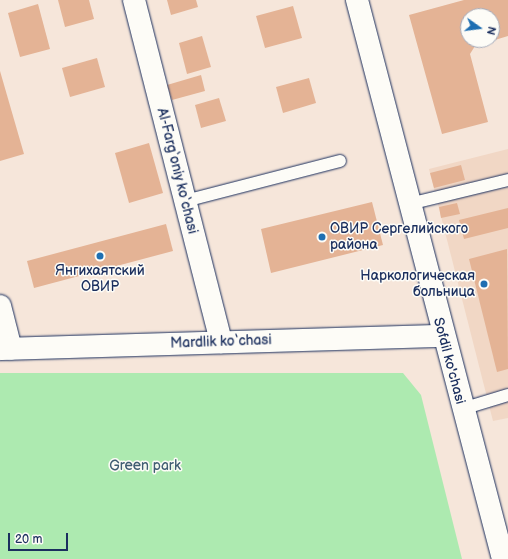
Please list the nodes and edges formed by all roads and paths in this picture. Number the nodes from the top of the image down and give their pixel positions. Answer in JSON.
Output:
{"nodes":[{"id":1,"x":134,"y":0,"type":"edge"},
{"id":2,"x":357,"y":0,"type":"edge"},
{"id":3,"x":340,"y":161,"type":"dead end"},
{"id":4,"x":508,"y":180,"type":"edge"},
{"id":5,"x":185,"y":201,"type":"junction"},
{"id":6,"x":409,"y":204,"type":"junction"},
{"id":7,"x":0,"y":306,"type":"edge"},
{"id":8,"x":442,"y":336,"type":"junction"},
{"id":9,"x":220,"y":342,"type":"junction"},
{"id":10,"x":5,"y":349,"type":"edge"},
{"id":11,"x":508,"y":395,"type":"edge"},
{"id":12,"x":462,"y":409,"type":"junction"},
{"id":13,"x":503,"y":559,"type":"edge"}],
"edges":[{"from":1,"to":5,"type":"street","name":"Al-Farg‘oniy ko‘chasi"},
{"from":2,"to":6,"type":"street","name":"Sofdil ko'chasi"},
{"from":3,"to":5,"type":"lane"},
{"from":4,"to":6,"type":"lane"},
{"from":5,"to":9,"type":"street","name":"Al-Farg‘oniy ko‘chasi"},
{"from":6,"to":8,"type":"street","name":"Sofdil ko'chasi"},
{"from":7,"to":10,"type":"street"},
{"from":8,"to":9,"type":"street","name":"Mardlik ko‘chasi"},
{"from":8,"to":12,"type":"street","name":"Sofdil ko'chasi"},
{"from":9,"to":10,"type":"street","name":"Mardlik ko‘chasi"},
{"from":11,"to":12,"type":"lane"},
{"from":12,"to":13,"type":"street","name":"Sofdil ko'chasi"}]}
